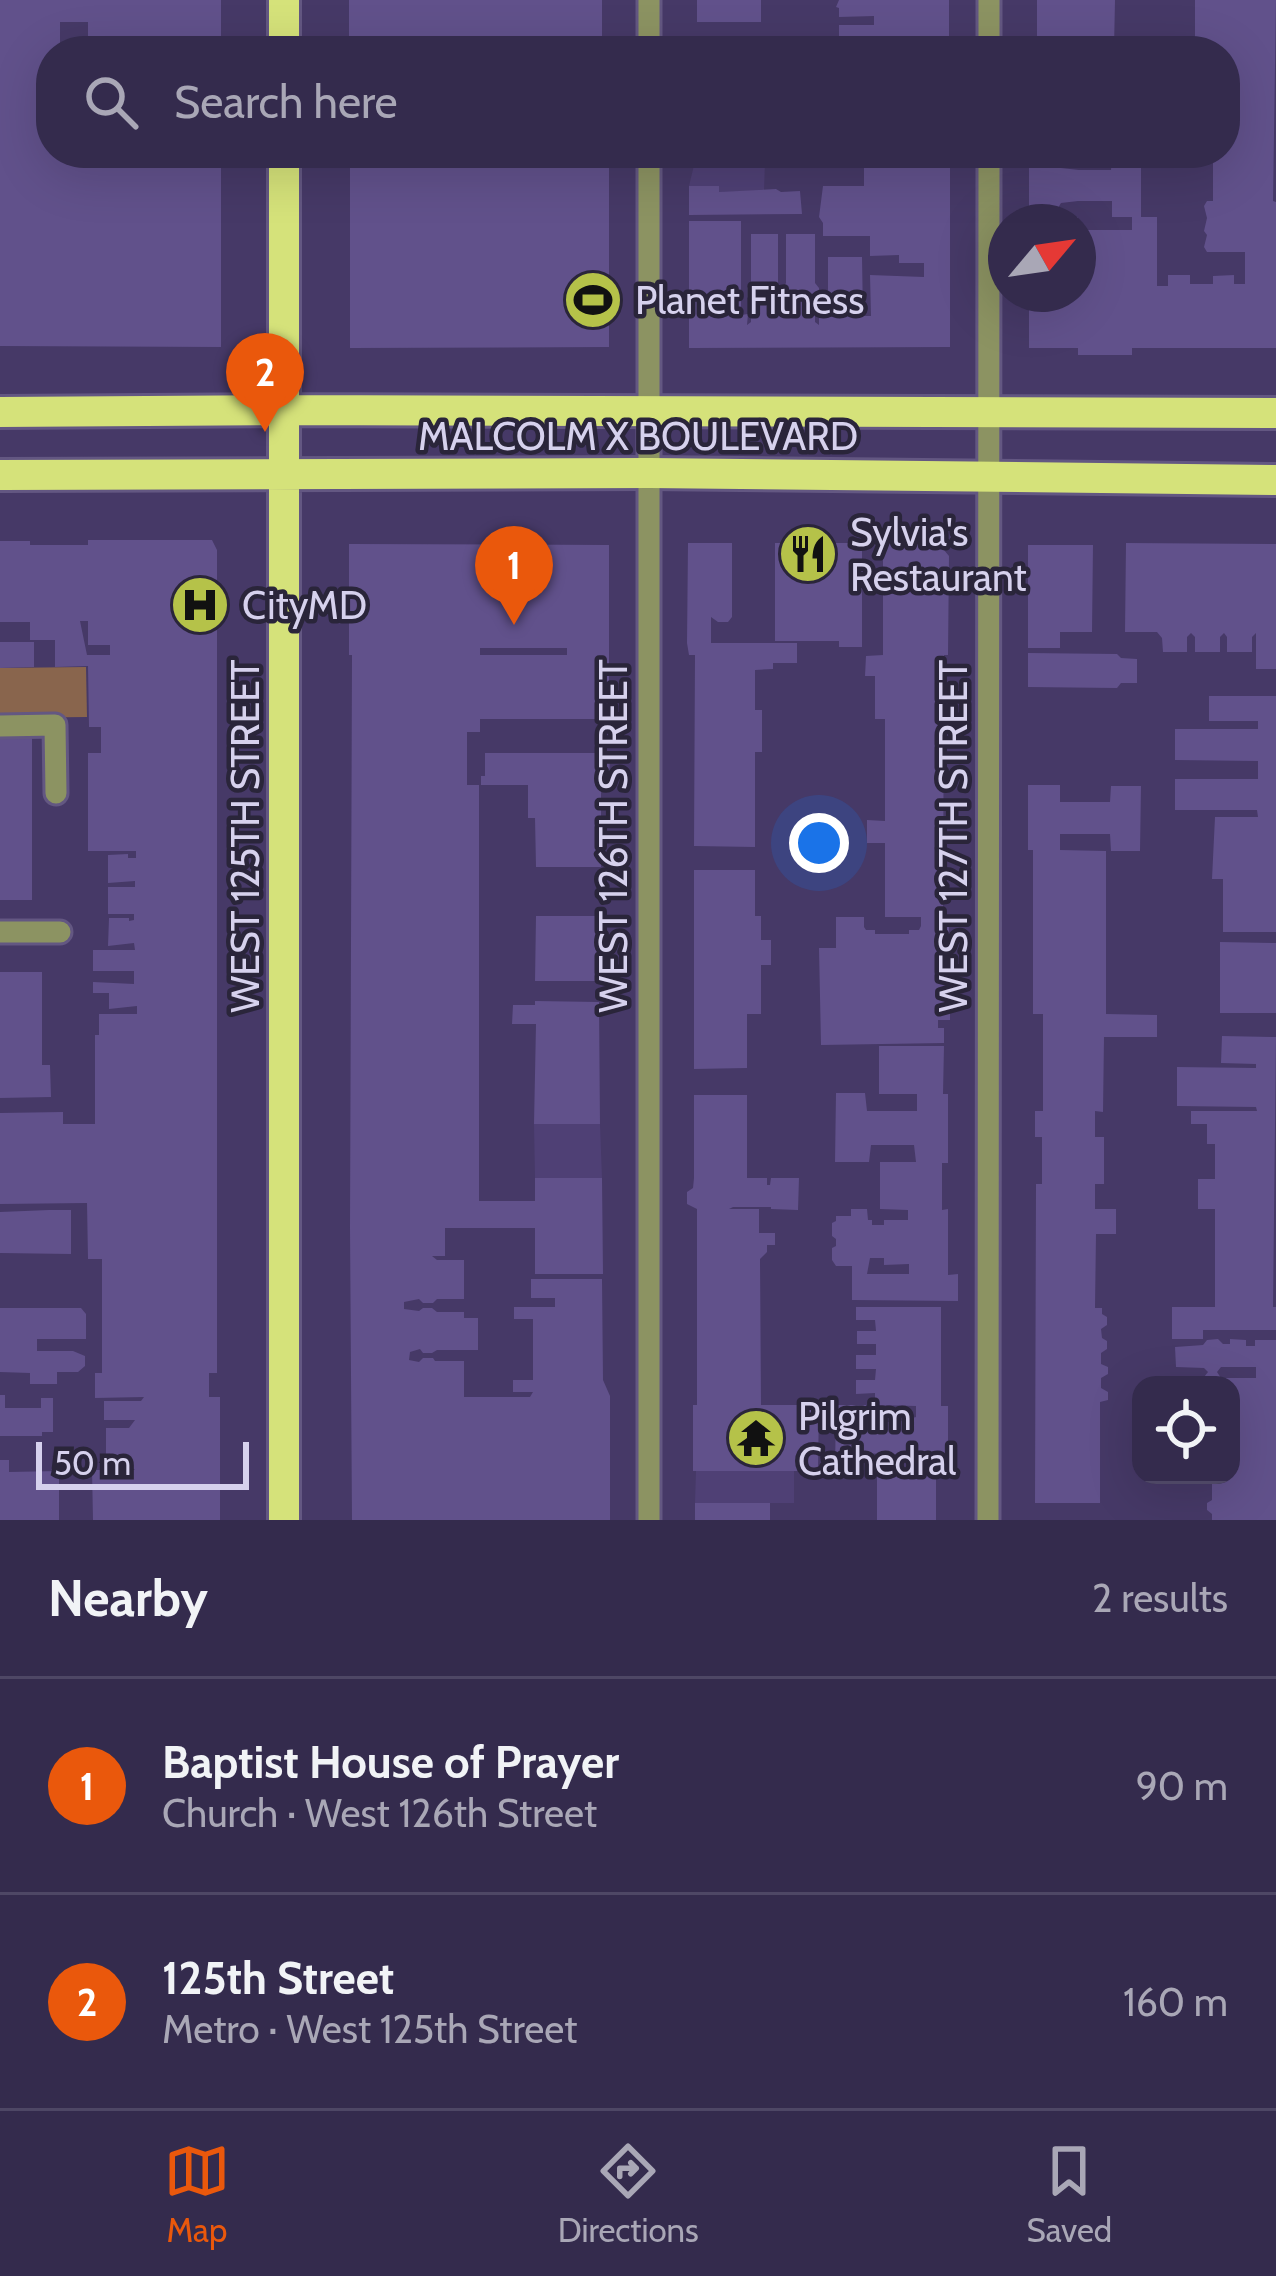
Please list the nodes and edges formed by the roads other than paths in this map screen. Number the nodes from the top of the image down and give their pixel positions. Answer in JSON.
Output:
{"nodes":[{"id":1,"x":284,"y":0,"type":"edge"},
{"id":2,"x":649,"y":0,"type":"edge"},
{"id":3,"x":989,"y":0,"type":"edge"},
{"id":4,"x":284,"y":36,"type":"edge"},
{"id":5,"x":649,"y":36,"type":"edge"},
{"id":6,"x":989,"y":36,"type":"edge"},
{"id":7,"x":284,"y":168,"type":"edge"},
{"id":8,"x":649,"y":168,"type":"edge"},
{"id":9,"x":989,"y":168,"type":"edge"},
{"id":10,"x":284,"y":410,"type":"junction"},
{"id":11,"x":0,"y":412,"type":"edge"},
{"id":12,"x":649,"y":412,"type":"junction"},
{"id":13,"x":989,"y":413,"type":"junction"},
{"id":14,"x":1276,"y":413,"type":"edge"},
{"id":15,"x":650,"y":473,"type":"junction"},
{"id":16,"x":284,"y":475,"type":"junction"},
{"id":17,"x":0,"y":476,"type":"edge"},
{"id":18,"x":989,"y":476,"type":"junction"},
{"id":19,"x":1276,"y":480,"type":"edge"},
{"id":20,"x":0,"y":725,"type":"edge"},
{"id":21,"x":56,"y":793,"type":"dead end"},
{"id":22,"x":0,"y":932,"type":"edge"},
{"id":23,"x":60,"y":932,"type":"dead end"},
{"id":24,"x":284,"y":1520,"type":"edge"},
{"id":25,"x":649,"y":1520,"type":"edge"},
{"id":26,"x":988,"y":1520,"type":"edge"}],
"edges":[{"from":1,"to":4,"type":"main road"},
{"from":2,"to":5,"type":"street"},
{"from":3,"to":6,"type":"street"},
{"from":7,"to":10,"type":"main road","name":"WEST 125TH STREET"},
{"from":8,"to":12,"type":"street","name":"WEST 126TH STREET"},
{"from":9,"to":13,"type":"street","name":"WEST 127TH STREET"},
{"from":10,"to":11,"type":"main road","name":"MALCOLM X BOULEVARD"},
{"from":10,"to":12,"type":"main road","name":"MALCOLM X BOULEVARD"},
{"from":10,"to":16,"type":"main road","name":"WEST 125TH STREET"},
{"from":12,"to":13,"type":"main road","name":"MALCOLM X BOULEVARD"},
{"from":12,"to":15,"type":"street","name":"WEST 126TH STREET"},
{"from":13,"to":14,"type":"main road","name":"MALCOLM X BOULEVARD"},
{"from":13,"to":18,"type":"street","name":"WEST 127TH STREET"},
{"from":15,"to":16,"type":"main road","name":"MALCOLM X BOULEVARD"},
{"from":15,"to":18,"type":"main road","name":"MALCOLM X BOULEVARD"},
{"from":15,"to":25,"type":"street","name":"WEST 126TH STREET"},
{"from":16,"to":17,"type":"main road","name":"MALCOLM X BOULEVARD"},
{"from":16,"to":24,"type":"main road","name":"WEST 125TH STREET"},
{"from":18,"to":19,"type":"main road","name":"MALCOLM X BOULEVARD"},
{"from":18,"to":26,"type":"street","name":"WEST 127TH STREET"},
{"from":20,"to":21,"type":"street"},
{"from":22,"to":23,"type":"street"}]}
